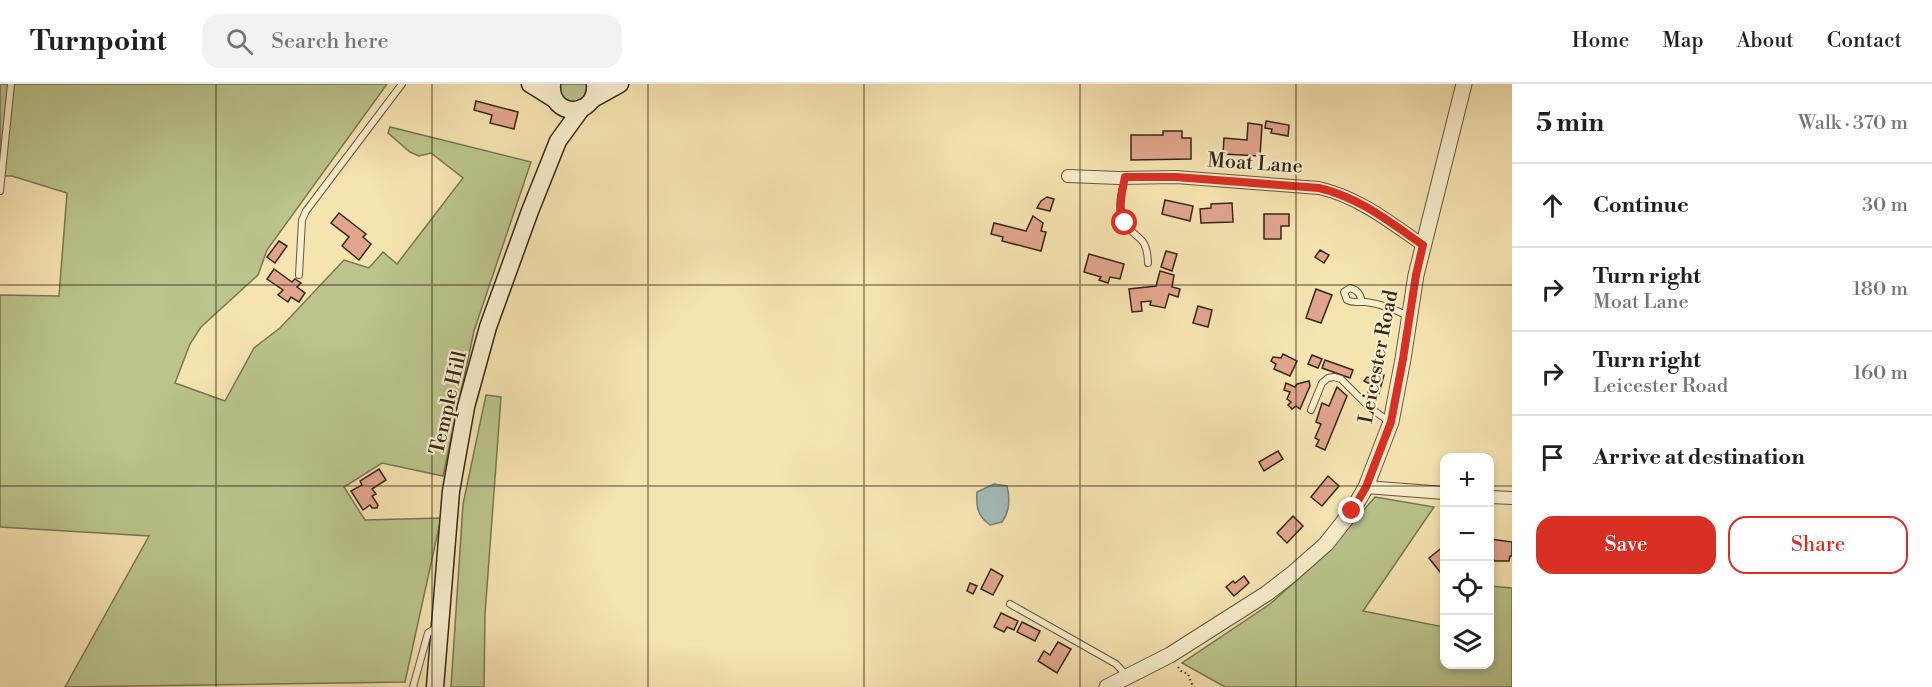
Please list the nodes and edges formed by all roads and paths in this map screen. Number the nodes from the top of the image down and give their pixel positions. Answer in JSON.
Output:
{"nodes":[{"id":1,"x":12,"y":84,"type":"edge"},
{"id":2,"x":402,"y":84,"type":"edge"},
{"id":3,"x":530,"y":84,"type":"edge"},
{"id":4,"x":620,"y":84,"type":"edge"},
{"id":5,"x":1464,"y":84,"type":"edge"},
{"id":6,"x":556,"y":96,"type":"edge"},
{"id":7,"x":590,"y":97,"type":"edge"},
{"id":8,"x":558,"y":141,"type":"junction"},
{"id":9,"x":1068,"y":176,"type":"dead end"},
{"id":10,"x":1125,"y":177,"type":"junction"},
{"id":11,"x":0,"y":191,"type":"edge"},
{"id":12,"x":1423,"y":245,"type":"junction"},
{"id":13,"x":1148,"y":263,"type":"dead end"},
{"id":14,"x":299,"y":275,"type":"dead end"},
{"id":15,"x":1362,"y":302,"type":"dead end"},
{"id":16,"x":1410,"y":317,"type":"junction"},
{"id":17,"x":1311,"y":410,"type":"dead end"},
{"id":18,"x":1391,"y":422,"type":"junction"},
{"id":19,"x":1366,"y":487,"type":"junction"},
{"id":20,"x":1440,"y":493,"type":"edge"},
{"id":21,"x":1494,"y":496,"type":"edge"},
{"id":22,"x":1512,"y":498,"type":"edge"},
{"id":23,"x":1010,"y":604,"type":"dead end"},
{"id":24,"x":440,"y":630,"type":"junction"},
{"id":25,"x":1175,"y":663,"type":"dead end"},
{"id":26,"x":1128,"y":676,"type":"junction"},
{"id":27,"x":413,"y":687,"type":"edge"},
{"id":28,"x":435,"y":687,"type":"edge"},
{"id":29,"x":1107,"y":687,"type":"edge"},
{"id":30,"x":1193,"y":687,"type":"edge"}],
"edges":[{"from":1,"to":11,"type":"lane"},
{"from":2,"to":14,"type":"lane"},
{"from":3,"to":6,"type":"main road"},
{"from":4,"to":7,"type":"main road"},
{"from":5,"to":12,"type":"street","name":"Leicester Road"},
{"from":6,"to":7,"type":"main road"},
{"from":6,"to":8,"type":"main road","name":"Temple Hill"},
{"from":7,"to":8,"type":"main road","name":"Temple Hill"},
{"from":8,"to":24,"type":"main road","name":"Temple Hill"},
{"from":9,"to":10,"type":"street","name":"Moat Lane"},
{"from":10,"to":12,"type":"street","name":"Moat Lane"},
{"from":10,"to":13,"type":"lane"},
{"from":12,"to":16,"type":"street","name":"Leicester Road"},
{"from":15,"to":16,"type":"lane"},
{"from":16,"to":18,"type":"street","name":"Leicester Road"},
{"from":17,"to":18,"type":"lane"},
{"from":18,"to":19,"type":"street","name":"Leicester Road"},
{"from":19,"to":20,"type":"street"},
{"from":19,"to":26,"type":"street","name":"Leicester Road"},
{"from":21,"to":22,"type":"street"},
{"from":23,"to":26,"type":"lane"},
{"from":24,"to":27,"type":"lane"},
{"from":24,"to":28,"type":"main road","name":"Temple Hill"},
{"from":25,"to":30,"type":"path"},
{"from":26,"to":29,"type":"street","name":"Leicester Road"}]}
